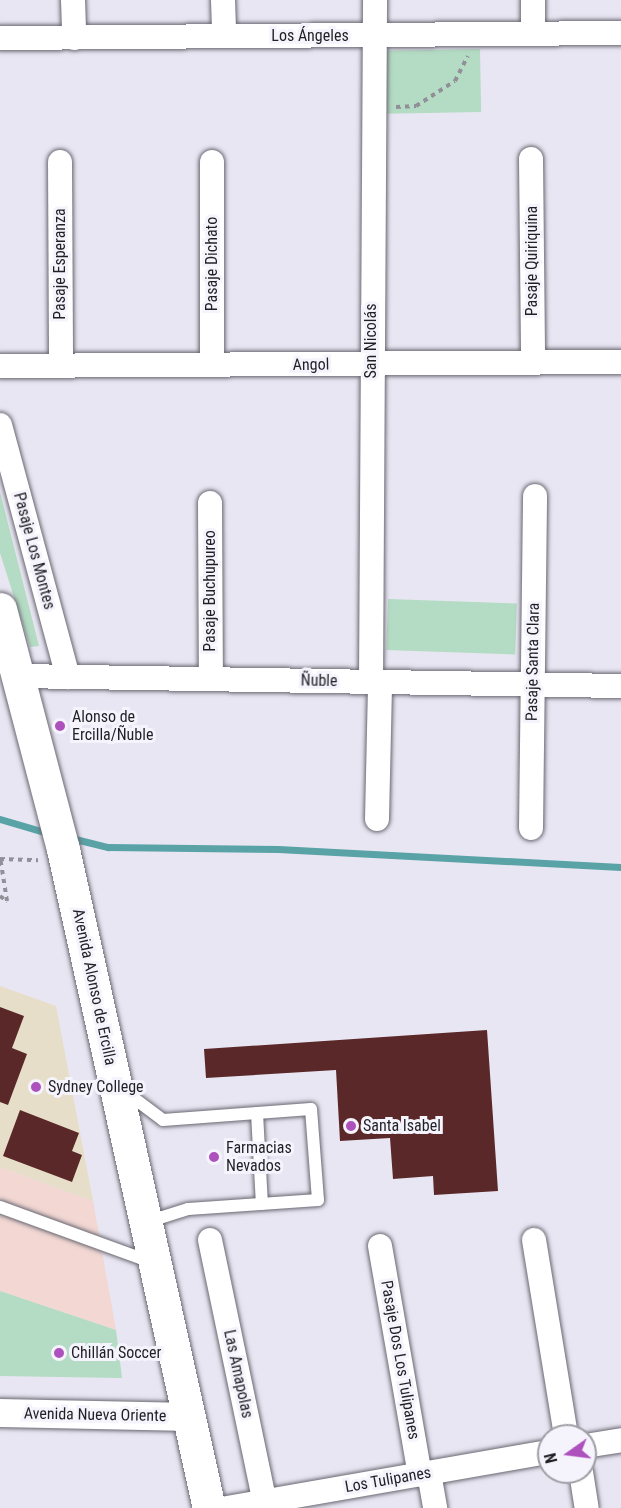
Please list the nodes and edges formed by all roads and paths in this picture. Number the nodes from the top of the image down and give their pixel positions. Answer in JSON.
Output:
{"nodes":[{"id":1,"x":73,"y":0,"type":"edge"},
{"id":2,"x":224,"y":0,"type":"edge"},
{"id":3,"x":375,"y":0,"type":"edge"},
{"id":4,"x":533,"y":0,"type":"edge"},
{"id":5,"x":621,"y":33,"type":"edge"},
{"id":6,"x":486,"y":34,"type":"junction"},
{"id":7,"x":533,"y":34,"type":"junction"},
{"id":8,"x":372,"y":35,"type":"junction"},
{"id":9,"x":224,"y":36,"type":"junction"},
{"id":10,"x":0,"y":38,"type":"edge"},
{"id":11,"x":74,"y":38,"type":"junction"},
{"id":12,"x":372,"y":109,"type":"junction"},
{"id":13,"x":531,"y":159,"type":"dead end"},
{"id":14,"x":60,"y":162,"type":"dead end"},
{"id":15,"x":212,"y":162,"type":"dead end"},
{"id":16,"x":533,"y":362,"type":"junction"},
{"id":17,"x":621,"y":362,"type":"edge"},
{"id":18,"x":371,"y":364,"type":"junction"},
{"id":19,"x":212,"y":365,"type":"junction"},
{"id":20,"x":0,"y":366,"type":"edge"},
{"id":21,"x":61,"y":366,"type":"junction"},
{"id":22,"x":0,"y":425,"type":"edge"},
{"id":23,"x":535,"y":496,"type":"dead end"},
{"id":24,"x":210,"y":502,"type":"dead end"},
{"id":25,"x":0,"y":609,"type":"edge"},
{"id":26,"x":18,"y":676,"type":"junction"},
{"id":27,"x":68,"y":677,"type":"junction"},
{"id":28,"x":211,"y":679,"type":"junction"},
{"id":29,"x":375,"y":682,"type":"junction"},
{"id":30,"x":533,"y":685,"type":"junction"},
{"id":31,"x":621,"y":686,"type":"edge"},
{"id":32,"x":377,"y":819,"type":"dead end"},
{"id":33,"x":531,"y":828,"type":"dead end"},
{"id":34,"x":64,"y":857,"type":"junction"},
{"id":35,"x":0,"y":858,"type":"edge"},
{"id":36,"x":0,"y":896,"type":"edge"},
{"id":37,"x":115,"y":1083,"type":"junction"},
{"id":38,"x":257,"y":1113,"type":"junction"},
{"id":39,"x":262,"y":1204,"type":"junction"},
{"id":40,"x":0,"y":1207,"type":"edge"},
{"id":41,"x":146,"y":1222,"type":"junction"},
{"id":42,"x":210,"y":1240,"type":"dead end"},
{"id":43,"x":534,"y":1240,"type":"dead end"},
{"id":44,"x":380,"y":1246,"type":"dead end"},
{"id":45,"x":156,"y":1264,"type":"junction"},
{"id":46,"x":0,"y":1413,"type":"edge"},
{"id":47,"x":189,"y":1417,"type":"junction"},
{"id":48,"x":564,"y":1424,"type":"edge"},
{"id":49,"x":621,"y":1440,"type":"edge"},
{"id":50,"x":597,"y":1444,"type":"edge"},
{"id":51,"x":537,"y":1454,"type":"edge"},
{"id":52,"x":424,"y":1474,"type":"junction"},
{"id":53,"x":583,"y":1484,"type":"edge"},
{"id":54,"x":265,"y":1505,"type":"edge"},
{"id":55,"x":208,"y":1508,"type":"edge"},
{"id":56,"x":227,"y":1508,"type":"edge"},
{"id":57,"x":435,"y":1508,"type":"edge"},
{"id":58,"x":587,"y":1508,"type":"edge"}],
"edges":[{"from":1,"to":11,"type":"street"},
{"from":2,"to":9,"type":"street"},
{"from":3,"to":8,"type":"street","name":"San Nicolás"},
{"from":4,"to":7,"type":"street"},
{"from":5,"to":7,"type":"street","name":"Los Ángeles"},
{"from":6,"to":7,"type":"street","name":"Los Ángeles"},
{"from":6,"to":8,"type":"street","name":"Los Ángeles"},
{"from":6,"to":12,"type":"path"},
{"from":8,"to":9,"type":"street","name":"Los Ángeles"},
{"from":8,"to":12,"type":"street","name":"San Nicolás"},
{"from":9,"to":11,"type":"street","name":"Los Ángeles"},
{"from":10,"to":11,"type":"street","name":"Los Ángeles"},
{"from":12,"to":18,"type":"street","name":"San Nicolás"},
{"from":13,"to":16,"type":"street","name":"Pasaje Quiriquina"},
{"from":14,"to":21,"type":"street","name":"Pasaje Esperanza"},
{"from":15,"to":19,"type":"street","name":"Pasaje Dichato"},
{"from":16,"to":17,"type":"street","name":"Angol"},
{"from":16,"to":18,"type":"street","name":"Angol"},
{"from":18,"to":19,"type":"street","name":"Angol"},
{"from":18,"to":29,"type":"street","name":"San Nicolás"},
{"from":19,"to":21,"type":"street","name":"Angol"},
{"from":20,"to":21,"type":"street","name":"Angol"},
{"from":22,"to":27,"type":"street","name":"Pasaje Los Montes"},
{"from":23,"to":30,"type":"street","name":"Pasaje Santa Clara"},
{"from":24,"to":28,"type":"street","name":"Pasaje Buchupureo"},
{"from":25,"to":26,"type":"main road","name":"Avenida Alonso de Ercilla"},
{"from":26,"to":27,"type":"street","name":"Ñuble"},
{"from":26,"to":34,"type":"main road","name":"Avenida Alonso de Ercilla"},
{"from":27,"to":28,"type":"street","name":"Ñuble"},
{"from":28,"to":29,"type":"street","name":"Ñuble"},
{"from":29,"to":30,"type":"street","name":"Ñuble"},
{"from":29,"to":32,"type":"street","name":"San Nicolás"},
{"from":30,"to":31,"type":"street","name":"Ñuble"},
{"from":30,"to":33,"type":"street","name":"Pasaje Santa Clara"},
{"from":34,"to":35,"type":"path"},
{"from":34,"to":37,"type":"main road","name":"Avenida Alonso de Ercilla"},
{"from":35,"to":36,"type":"path"},
{"from":37,"to":38,"type":"lane"},
{"from":37,"to":41,"type":"main road","name":"Avenida Alonso de Ercilla"},
{"from":38,"to":39,"type":"lane"},
{"from":38,"to":39,"type":"lane"},
{"from":39,"to":41,"type":"lane"},
{"from":40,"to":45,"type":"lane"},
{"from":41,"to":45,"type":"main road","name":"Avenida Alonso de Ercilla"},
{"from":42,"to":54,"type":"street","name":"Las Amapolas"},
{"from":43,"to":48,"type":"street"},
{"from":44,"to":52,"type":"street","name":"Pasaje Dos Los Tulipanes"},
{"from":45,"to":47,"type":"main road","name":"Avenida Alonso de Ercilla"},
{"from":46,"to":47,"type":"street","name":"Avenida Nueva Oriente"},
{"from":47,"to":55,"type":"main road","name":"Avenida Alonso de Ercilla"},
{"from":49,"to":50,"type":"street"},
{"from":51,"to":52,"type":"street","name":"Los Tulipanes"},
{"from":52,"to":54,"type":"street","name":"Los Tulipanes"},
{"from":52,"to":57,"type":"street","name":"Pasaje Dos Los Tulipanes"},
{"from":53,"to":58,"type":"street"},
{"from":54,"to":56,"type":"street","name":"Los Tulipanes"}]}
